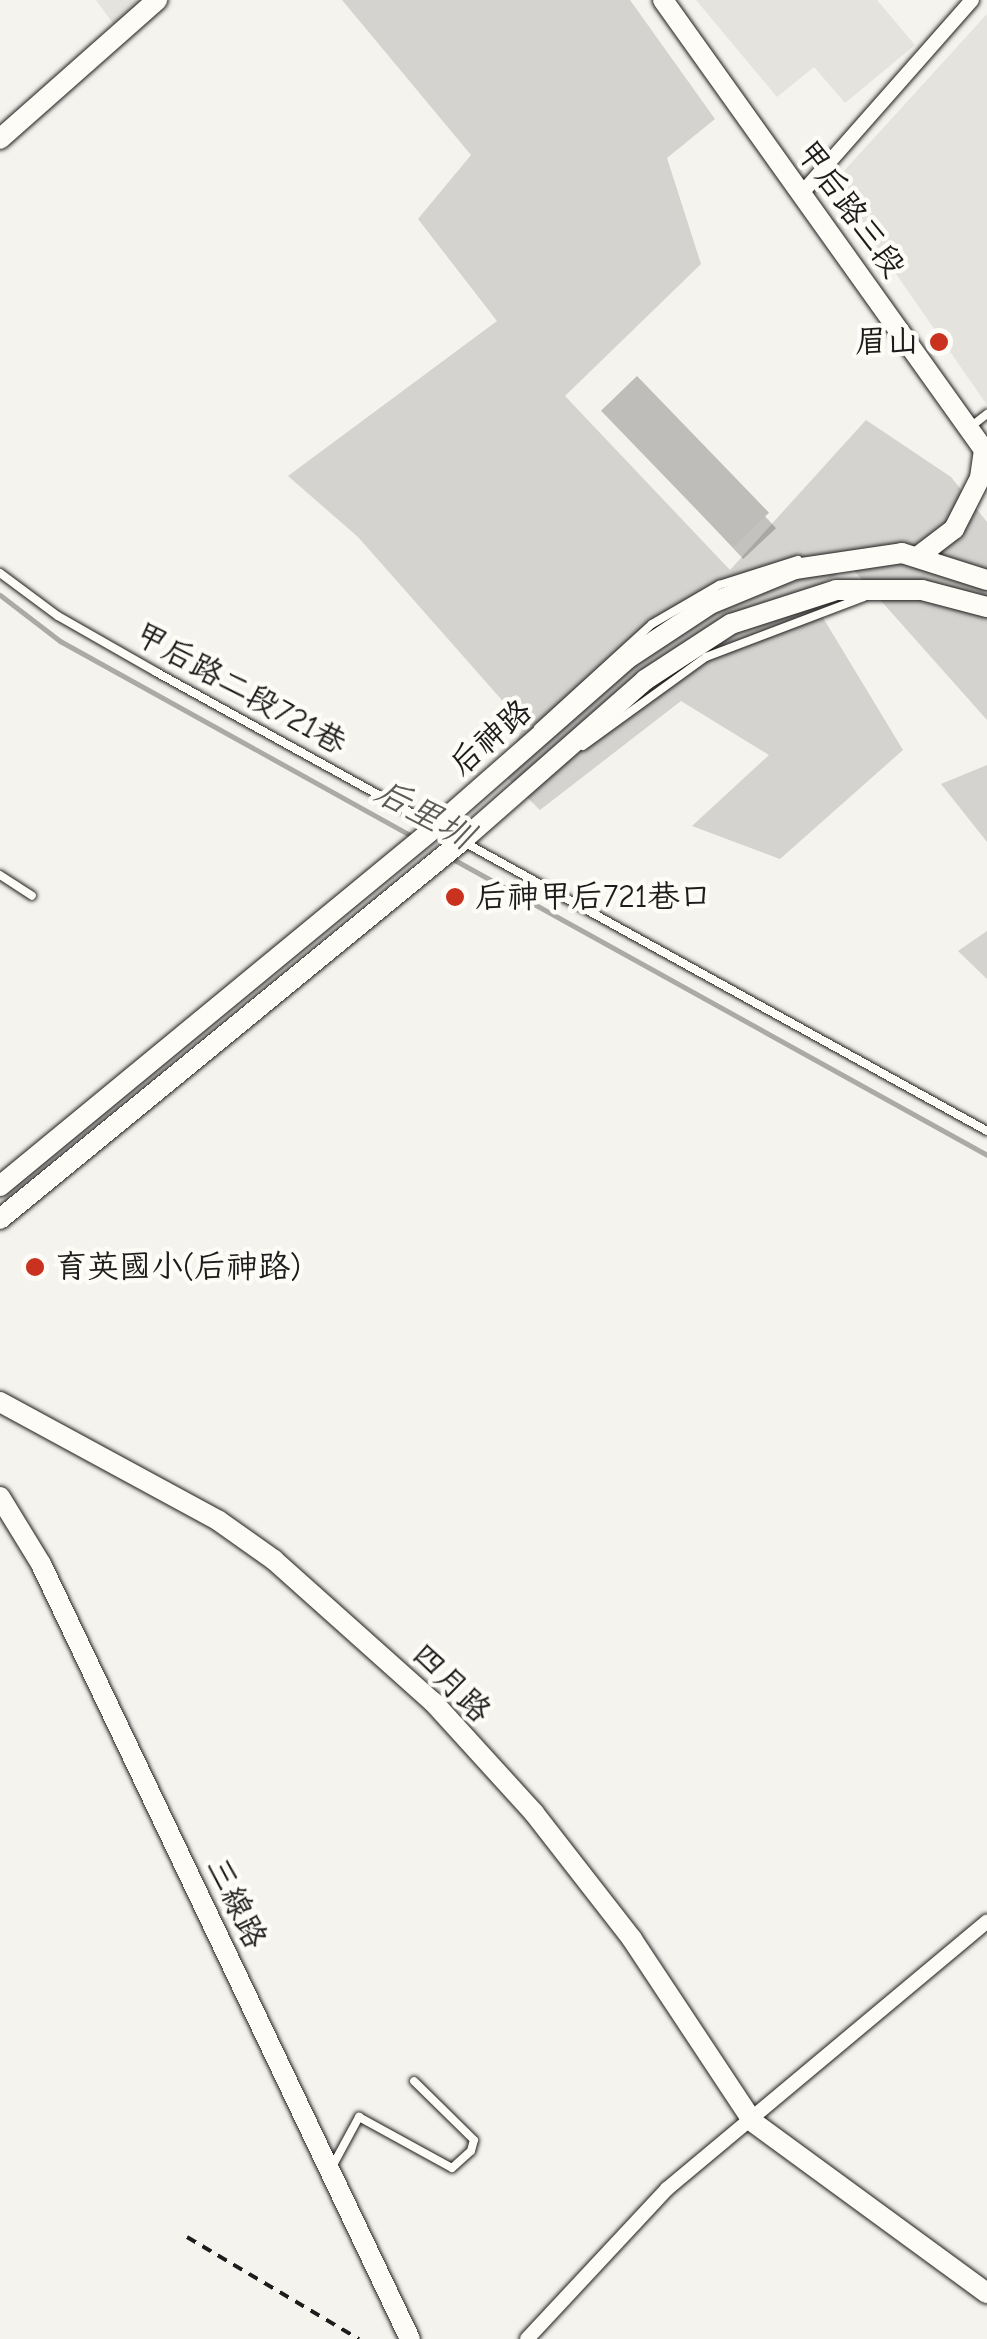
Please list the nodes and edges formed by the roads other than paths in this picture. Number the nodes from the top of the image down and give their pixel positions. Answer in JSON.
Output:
{"nodes":[{"id":1,"x":158,"y":0,"type":"edge"},
{"id":2,"x":663,"y":0,"type":"edge"},
{"id":3,"x":972,"y":0,"type":"edge"},
{"id":4,"x":0,"y":138,"type":"edge"},
{"id":5,"x":802,"y":193,"type":"junction"},
{"id":6,"x":987,"y":414,"type":"edge"},
{"id":7,"x":969,"y":428,"type":"junction"},
{"id":8,"x":986,"y":452,"type":"edge"},
{"id":9,"x":920,"y":555,"type":"junction"},
{"id":10,"x":0,"y":573,"type":"edge"},
{"id":11,"x":987,"y":580,"type":"edge"},
{"id":12,"x":953,"y":598,"type":"junction"},
{"id":13,"x":987,"y":607,"type":"edge"},
{"id":14,"x":987,"y":618,"type":"edge"},
{"id":15,"x":437,"y":826,"type":"junction"},
{"id":16,"x":463,"y":840,"type":"junction"},
{"id":17,"x":0,"y":875,"type":"edge"},
{"id":18,"x":32,"y":896,"type":"dead end"},
{"id":19,"x":987,"y":1131,"type":"edge"},
{"id":20,"x":0,"y":1186,"type":"edge"},
{"id":21,"x":0,"y":1219,"type":"edge"},
{"id":22,"x":0,"y":1402,"type":"edge"},
{"id":23,"x":0,"y":1497,"type":"edge"},
{"id":24,"x":987,"y":1921,"type":"edge"},
{"id":25,"x":414,"y":2081,"type":"dead end"},
{"id":26,"x":753,"y":2122,"type":"junction"},
{"id":27,"x":330,"y":2168,"type":"junction"},
{"id":28,"x":987,"y":2293,"type":"edge"},
{"id":29,"x":410,"y":2339,"type":"edge"},
{"id":30,"x":527,"y":2339,"type":"edge"}],
"edges":[{"from":1,"to":4,"type":"street"},
{"from":2,"to":5,"type":"street","name":"甲后路三段"},
{"from":3,"to":5,"type":"street"},
{"from":5,"to":7,"type":"street","name":"甲后路三段"},
{"from":6,"to":7,"type":"lane"},
{"from":7,"to":8,"type":"street","name":"甲后路三段"},
{"from":8,"to":9,"type":"street"},
{"from":9,"to":11,"type":"street","name":"后神路"},
{"from":9,"to":15,"type":"street","name":"后神路"},
{"from":10,"to":15,"type":"lane","name":"甲后路二段721巷"},
{"from":12,"to":13,"type":"street","name":"后神路"},
{"from":12,"to":14,"type":"street"},
{"from":12,"to":16,"type":"street","name":"后神路"},
{"from":15,"to":16,"type":"lane","name":"甲后路二段721巷"},
{"from":15,"to":20,"type":"street","name":"后神路"},
{"from":16,"to":19,"type":"lane","name":"甲后路二段721巷"},
{"from":16,"to":21,"type":"street","name":"后神路"},
{"from":17,"to":18,"type":"lane"},
{"from":22,"to":26,"type":"street","name":"四月路"},
{"from":23,"to":27,"type":"street","name":"三線路"},
{"from":24,"to":26,"type":"street"},
{"from":25,"to":27,"type":"lane"},
{"from":26,"to":28,"type":"street","name":"四月路"},
{"from":26,"to":30,"type":"street"},
{"from":27,"to":29,"type":"street","name":"三線路"}]}
